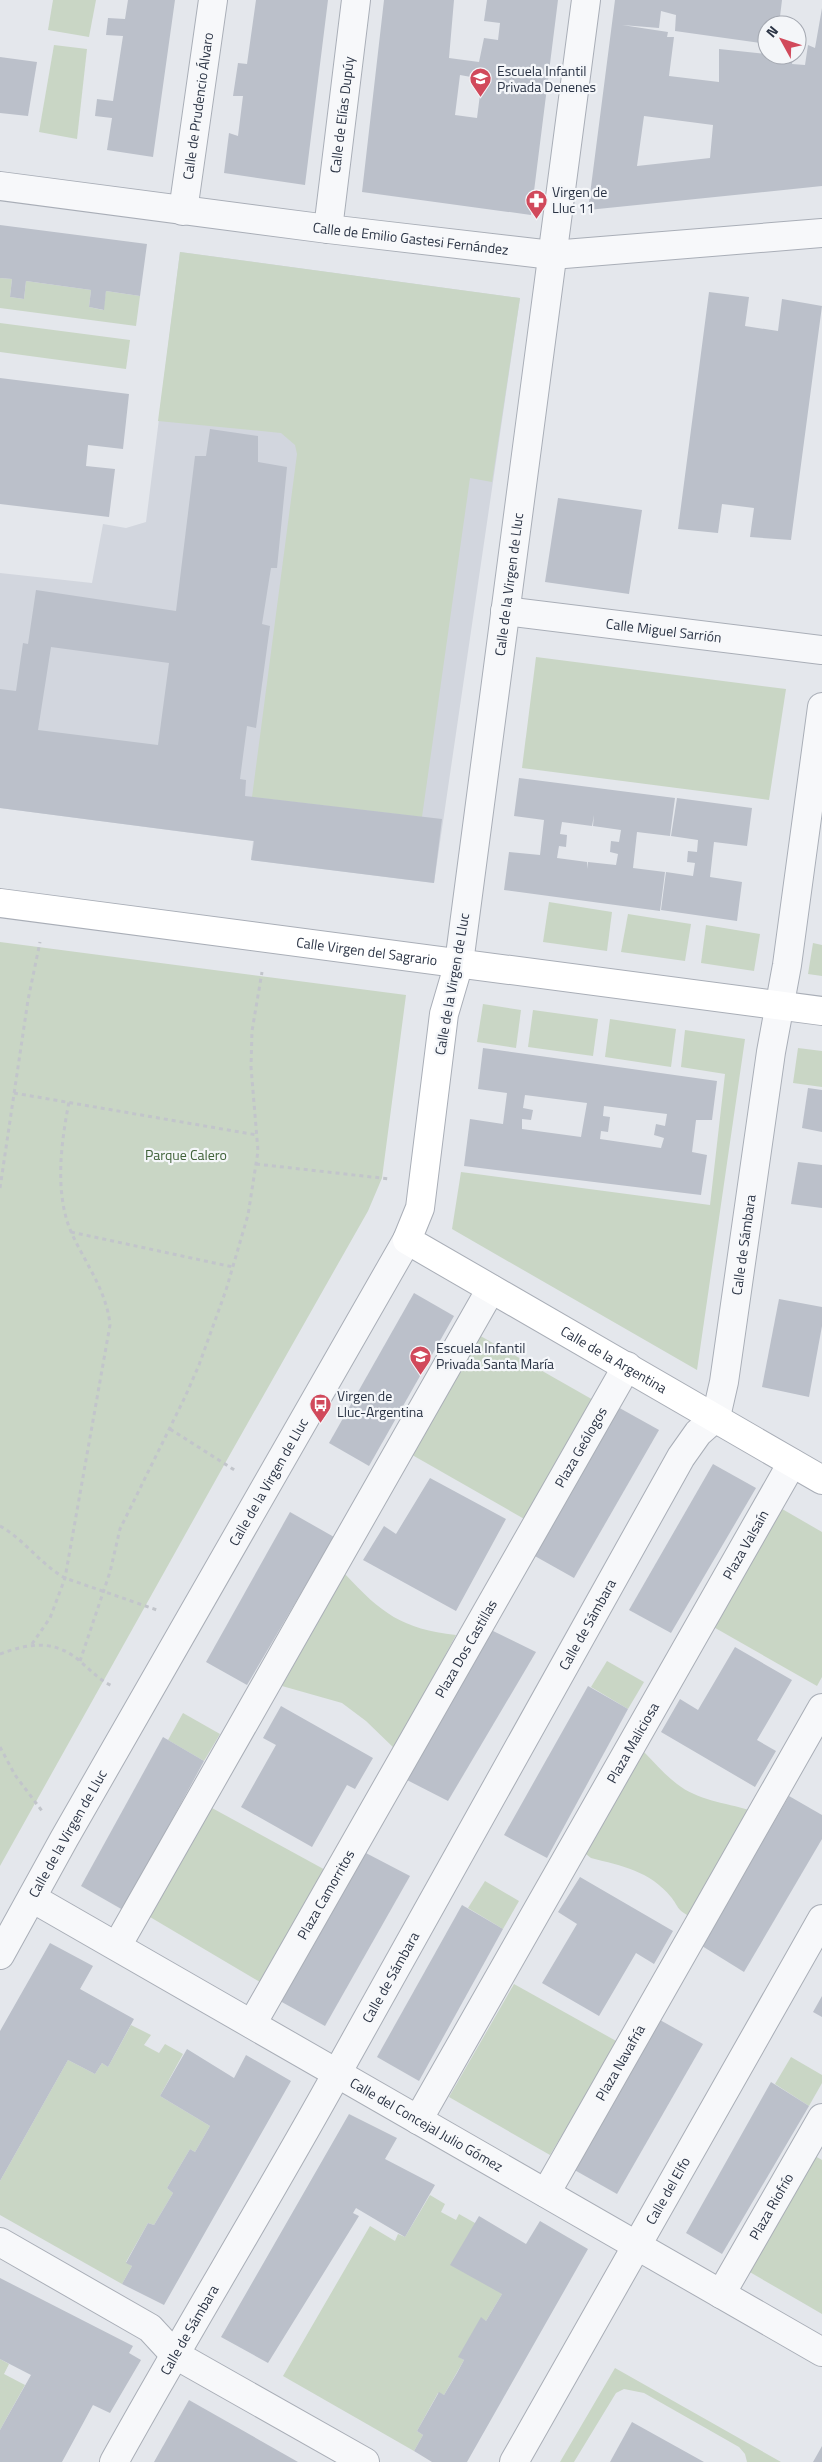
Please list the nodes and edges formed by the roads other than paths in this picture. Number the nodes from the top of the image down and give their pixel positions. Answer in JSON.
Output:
{"nodes":[{"id":1,"x":212,"y":0,"type":"edge"},
{"id":2,"x":356,"y":0,"type":"edge"},
{"id":3,"x":586,"y":0,"type":"edge"},
{"id":4,"x":0,"y":186,"type":"edge"},
{"id":5,"x":183,"y":211,"type":"junction"},
{"id":6,"x":328,"y":229,"type":"junction"},
{"id":7,"x":822,"y":233,"type":"edge"},
{"id":8,"x":552,"y":255,"type":"junction"},
{"id":9,"x":505,"y":611,"type":"junction"},
{"id":10,"x":822,"y":650,"type":"edge"},
{"id":11,"x":822,"y":707,"type":"edge"},
{"id":12,"x":0,"y":903,"type":"edge"},
{"id":13,"x":459,"y":963,"type":"junction"},
{"id":14,"x":781,"y":1005,"type":"junction"},
{"id":15,"x":822,"y":1011,"type":"edge"},
{"id":16,"x":406,"y":1240,"type":"junction"},
{"id":17,"x":491,"y":1289,"type":"junction"},
{"id":18,"x":627,"y":1366,"type":"junction"},
{"id":19,"x":716,"y":1418,"type":"junction"},
{"id":20,"x":792,"y":1463,"type":"junction"},
{"id":21,"x":822,"y":1480,"type":"edge"},
{"id":22,"x":533,"y":1529,"type":"joint"},
{"id":23,"x":700,"y":1626,"type":"joint"},
{"id":24,"x":822,"y":1708,"type":"edge"},
{"id":25,"x":399,"y":1766,"type":"joint"},
{"id":26,"x":32,"y":1898,"type":"junction"},
{"id":27,"x":822,"y":1919,"type":"edge"},
{"id":28,"x":117,"y":1946,"type":"junction"},
{"id":29,"x":0,"y":1955,"type":"edge"},
{"id":30,"x":252,"y":2024,"type":"junction"},
{"id":31,"x":337,"y":2073,"type":"junction"},
{"id":32,"x":822,"y":2118,"type":"edge"},
{"id":33,"x":418,"y":2120,"type":"junction"},
{"id":34,"x":546,"y":2193,"type":"junction"},
{"id":35,"x":0,"y":2242,"type":"edge"},
{"id":36,"x":637,"y":2245,"type":"junction"},
{"id":37,"x":721,"y":2294,"type":"junction"},
{"id":38,"x":822,"y":2352,"type":"edge"},
{"id":39,"x":174,"y":2354,"type":"junction"},
{"id":40,"x":114,"y":2462,"type":"edge"},
{"id":41,"x":365,"y":2462,"type":"edge"},
{"id":42,"x":514,"y":2462,"type":"edge"}],
"edges":[{"from":1,"to":5,"type":"street","name":"Calle de Prudencio Álvaro"},
{"from":2,"to":6,"type":"street","name":"Calle de Elías Dupúy"},
{"from":3,"to":8,"type":"street","name":"Calle de la Virgen de Lluc"},
{"from":4,"to":5,"type":"street","name":"Calle de Emilio Gastesi Fernández"},
{"from":5,"to":6,"type":"street","name":"Calle de Emilio Gastesi Fernández"},
{"from":6,"to":8,"type":"street","name":"Calle de Emilio Gastesi Fernández"},
{"from":7,"to":8,"type":"street","name":"Calle de Emilio Gastesi Fernández"},
{"from":8,"to":9,"type":"street","name":"Calle de la Virgen de Lluc"},
{"from":9,"to":10,"type":"street","name":"Calle Miguel Sarrión"},
{"from":9,"to":13,"type":"street","name":"Calle de la Virgen de Lluc"},
{"from":11,"to":14,"type":"street","name":"Calle de Sámbara"},
{"from":12,"to":13,"type":"street","name":"Calle Virgen del Sagrario"},
{"from":13,"to":14,"type":"street","name":"Calle Virgen del Sagrario"},
{"from":13,"to":16,"type":"street","name":"Calle de la Virgen de Lluc"},
{"from":14,"to":15,"type":"street","name":"Calle Virgen del Sagrario"},
{"from":14,"to":19,"type":"street","name":"Calle de Sámbara"},
{"from":16,"to":17,"type":"street","name":"Calle de la Argentina"},
{"from":16,"to":26,"type":"street","name":"Calle de la Virgen de Lluc"},
{"from":17,"to":18,"type":"street","name":"Calle de la Argentina"},
{"from":17,"to":28,"type":"street"},
{"from":18,"to":19,"type":"street","name":"Calle de la Argentina"},
{"from":18,"to":22,"type":"street","name":"Plaza Geólogos"},
{"from":19,"to":20,"type":"street","name":"Calle de la Argentina"},
{"from":19,"to":31,"type":"street","name":"Calle de Sámbara"},
{"from":20,"to":21,"type":"street","name":"Calle de la Argentina"},
{"from":20,"to":23,"type":"street","name":"Plaza Valsaín"},
{"from":22,"to":25,"type":"street","name":"Plaza Dos Castillas"},
{"from":23,"to":33,"type":"street","name":"Plaza Maliciosa"},
{"from":24,"to":34,"type":"street","name":"Plaza Navafría"},
{"from":25,"to":30,"type":"street","name":"Plaza Camorritos"},
{"from":26,"to":28,"type":"street","name":"Calle del Concejal Julio Gómez"},
{"from":26,"to":29,"type":"street","name":"Calle de la Virgen de Lluc"},
{"from":27,"to":36,"type":"street","name":"Calle del Elfo"},
{"from":28,"to":30,"type":"street","name":"Calle del Concejal Julio Gómez"},
{"from":30,"to":31,"type":"street","name":"Calle del Concejal Julio Gómez"},
{"from":31,"to":33,"type":"street","name":"Calle del Concejal Julio Gómez"},
{"from":31,"to":39,"type":"street","name":"Calle de Sámbara"},
{"from":32,"to":37,"type":"street","name":"Plaza Riofrío"},
{"from":33,"to":34,"type":"street","name":"Calle del Concejal Julio Gómez"},
{"from":34,"to":36,"type":"street","name":"Calle del Concejal Julio Gómez"},
{"from":35,"to":39,"type":"street"},
{"from":36,"to":37,"type":"street","name":"Calle del Concejal Julio Gómez"},
{"from":36,"to":42,"type":"street","name":"Calle del Elfo"},
{"from":37,"to":38,"type":"street","name":"Calle del Concejal Julio Gómez"},
{"from":39,"to":40,"type":"street","name":"Calle de Sámbara"},
{"from":39,"to":41,"type":"street"}]}
